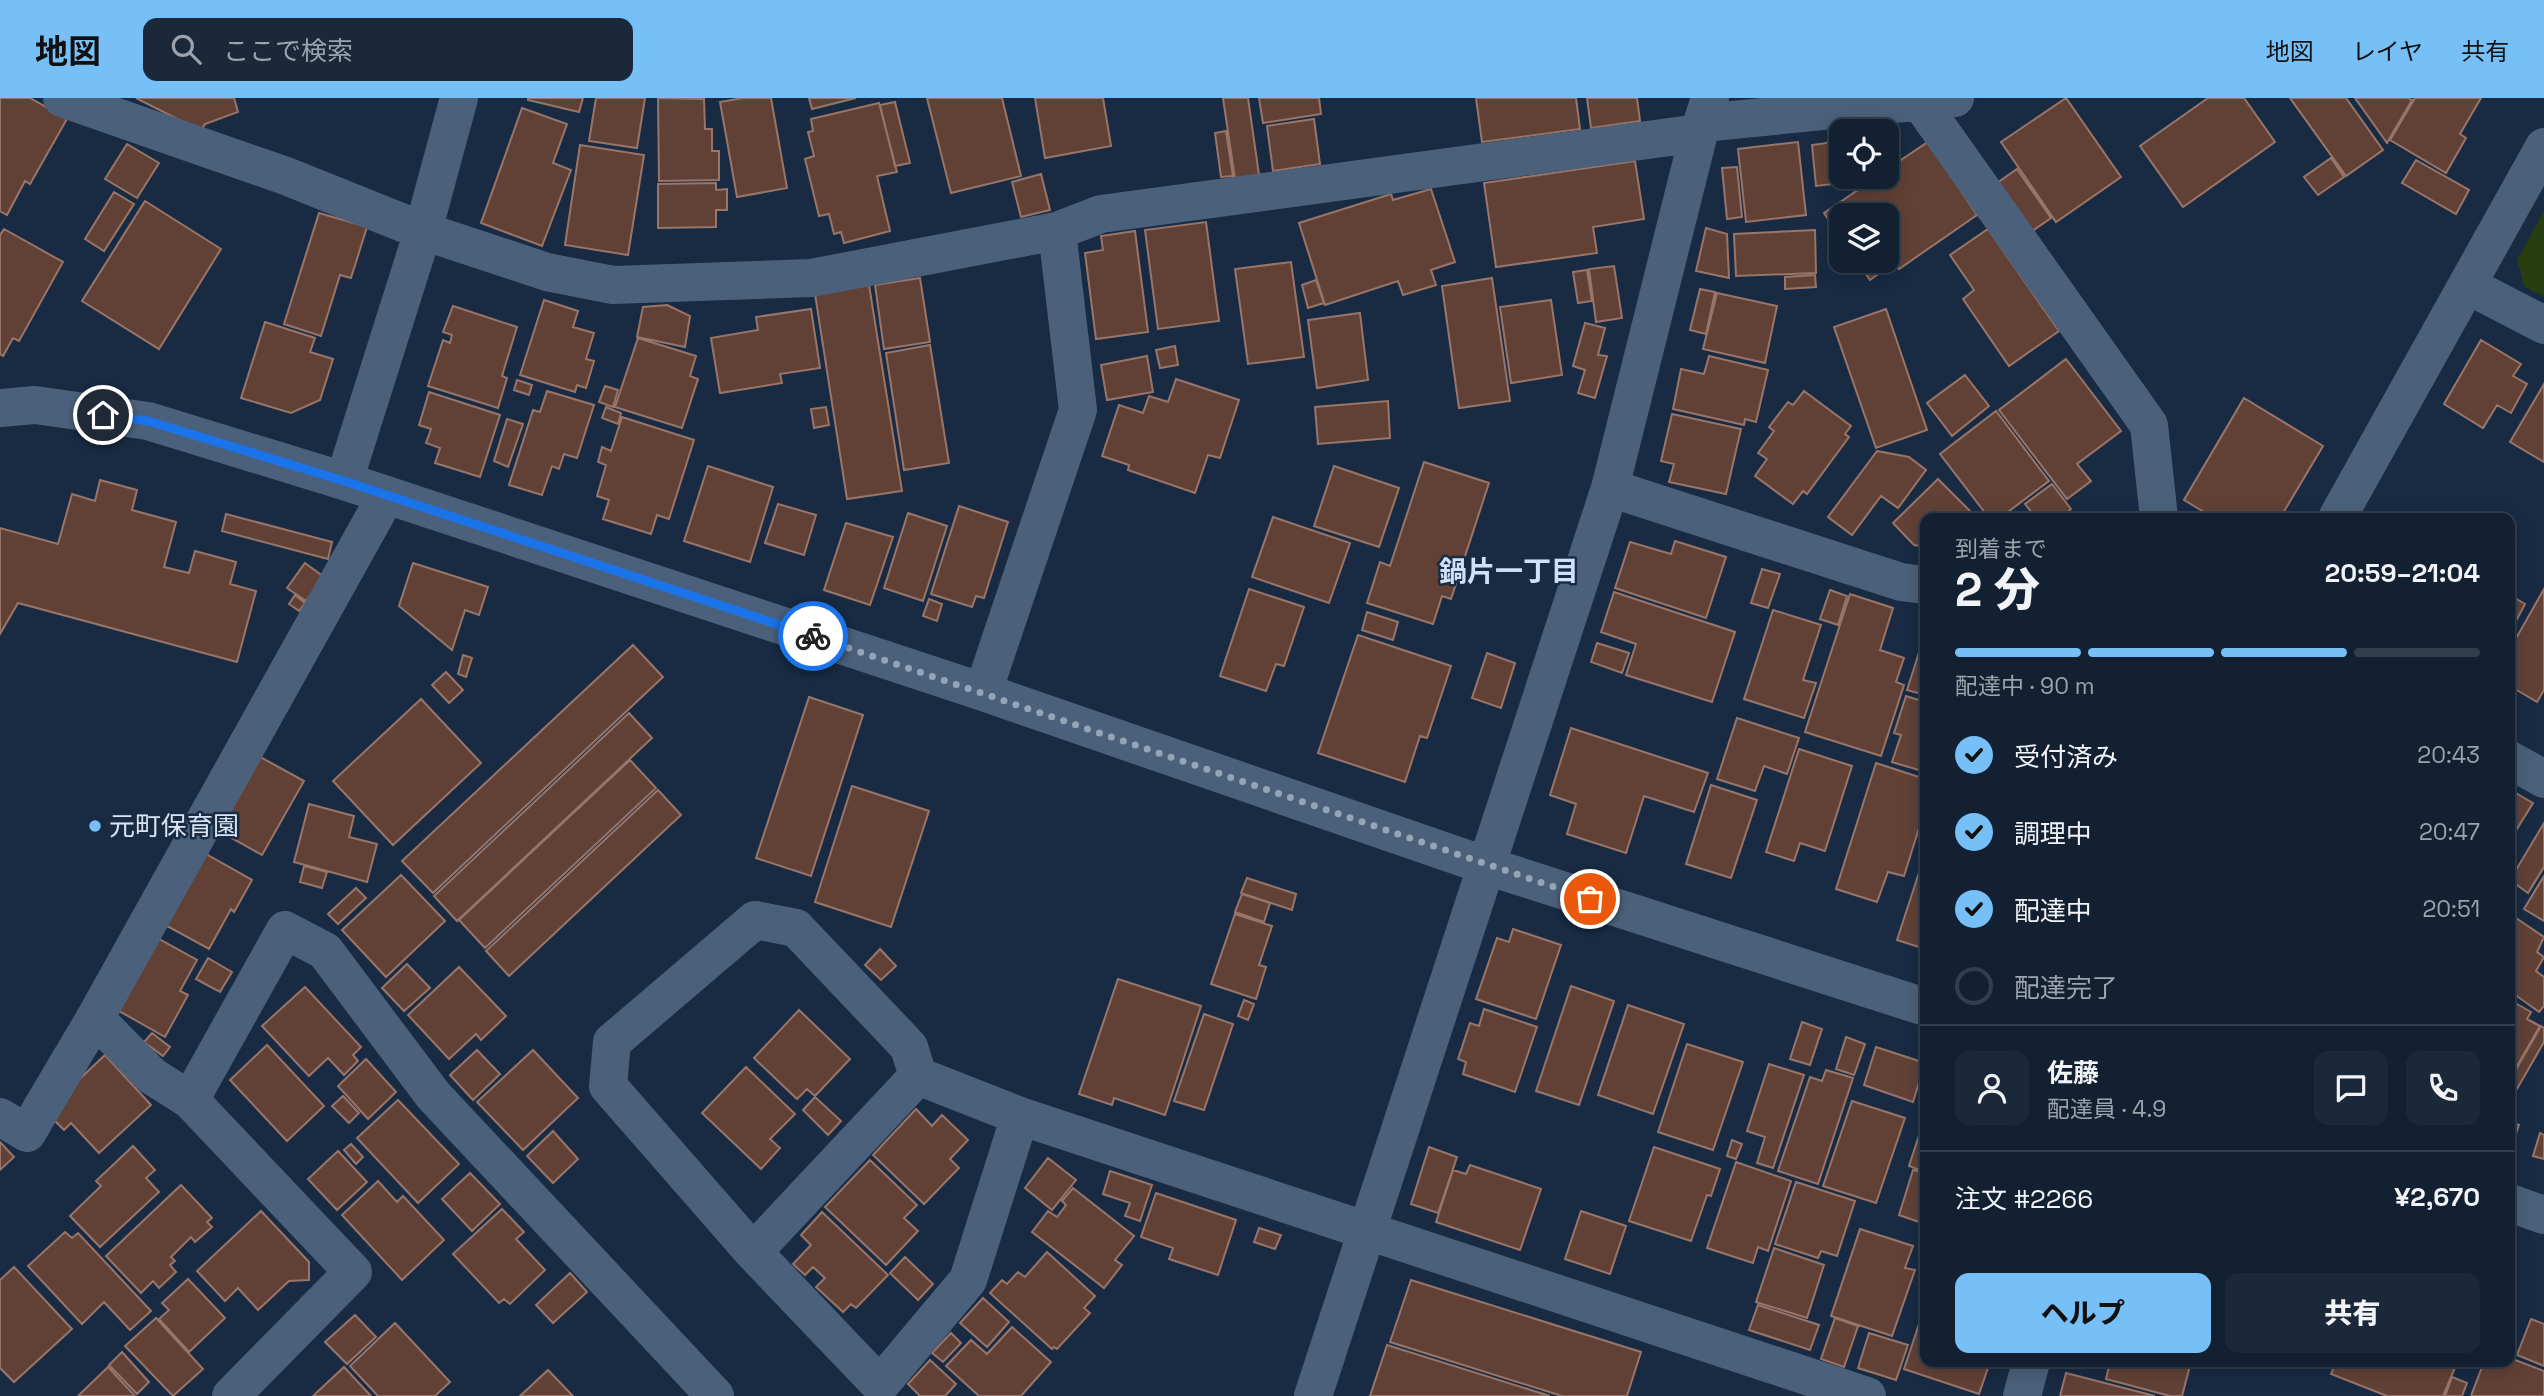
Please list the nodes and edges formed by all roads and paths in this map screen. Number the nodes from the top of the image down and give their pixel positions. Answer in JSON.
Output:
{"nodes":[{"id":1,"x":62,"y":98,"type":"edge"},
{"id":2,"x":459,"y":98,"type":"edge"},
{"id":3,"x":1938,"y":100,"type":"edge"},
{"id":4,"x":1704,"y":118,"type":"edge"},
{"id":5,"x":2544,"y":147,"type":"edge"},
{"id":6,"x":423,"y":231,"type":"junction"},
{"id":7,"x":1057,"y":231,"type":"junction"},
{"id":8,"x":2467,"y":285,"type":"junction"},
{"id":9,"x":2544,"y":325,"type":"edge"},
{"id":10,"x":0,"y":408,"type":"edge"},
{"id":11,"x":344,"y":481,"type":"junction"},
{"id":12,"x":1610,"y":488,"type":"junction"},
{"id":13,"x":386,"y":496,"type":"junction"},
{"id":14,"x":2158,"y":513,"type":"edge"},
{"id":15,"x":2340,"y":513,"type":"edge"},
{"id":16,"x":1920,"y":584,"type":"edge"},
{"id":17,"x":983,"y":692,"type":"junction"},
{"id":18,"x":2515,"y":763,"type":"edge"},
{"id":19,"x":2544,"y":779,"type":"edge"},
{"id":20,"x":1487,"y":866,"type":"junction"},
{"id":21,"x":1920,"y":1004,"type":"edge"},
{"id":22,"x":95,"y":1018,"type":"junction"},
{"id":23,"x":918,"y":1076,"type":"junction"},
{"id":24,"x":190,"y":1100,"type":"junction"},
{"id":25,"x":1020,"y":1116,"type":"junction"},
{"id":26,"x":0,"y":1117,"type":"edge"},
{"id":27,"x":2515,"y":1205,"type":"edge"},
{"id":28,"x":2544,"y":1215,"type":"edge"},
{"id":29,"x":1367,"y":1230,"type":"junction"},
{"id":30,"x":753,"y":1252,"type":"junction"},
{"id":31,"x":2030,"y":1367,"type":"edge"},
{"id":32,"x":231,"y":1396,"type":"edge"},
{"id":33,"x":715,"y":1396,"type":"edge"},
{"id":34,"x":1313,"y":1396,"type":"edge"},
{"id":35,"x":1867,"y":1396,"type":"edge"},
{"id":36,"x":2022,"y":1396,"type":"edge"}],
"edges":[{"from":1,"to":6,"type":"street"},
{"from":2,"to":6,"type":"street"},
{"from":3,"to":4,"type":"street"},
{"from":3,"to":14,"type":"street"},
{"from":4,"to":7,"type":"street"},
{"from":4,"to":12,"type":"street"},
{"from":5,"to":8,"type":"street"},
{"from":6,"to":7,"type":"street"},
{"from":6,"to":11,"type":"street"},
{"from":7,"to":17,"type":"street"},
{"from":8,"to":9,"type":"street"},
{"from":8,"to":15,"type":"street"},
{"from":10,"to":11,"type":"street"},
{"from":11,"to":13,"type":"street"},
{"from":12,"to":16,"type":"street"},
{"from":12,"to":20,"type":"street"},
{"from":13,"to":17,"type":"street"},
{"from":13,"to":22,"type":"street"},
{"from":17,"to":20,"type":"street"},
{"from":18,"to":19,"type":"street"},
{"from":20,"to":21,"type":"street"},
{"from":20,"to":29,"type":"street"},
{"from":22,"to":24,"type":"street"},
{"from":22,"to":26,"type":"street"},
{"from":23,"to":25,"type":"street"},
{"from":23,"to":30,"type":"street"},
{"from":23,"to":30,"type":"street"},
{"from":24,"to":32,"type":"street"},
{"from":24,"to":33,"type":"street"},
{"from":25,"to":29,"type":"street"},
{"from":25,"to":30,"type":"street"},
{"from":27,"to":28,"type":"street"},
{"from":29,"to":34,"type":"street"},
{"from":29,"to":35,"type":"street"},
{"from":31,"to":36,"type":"street"}]}
